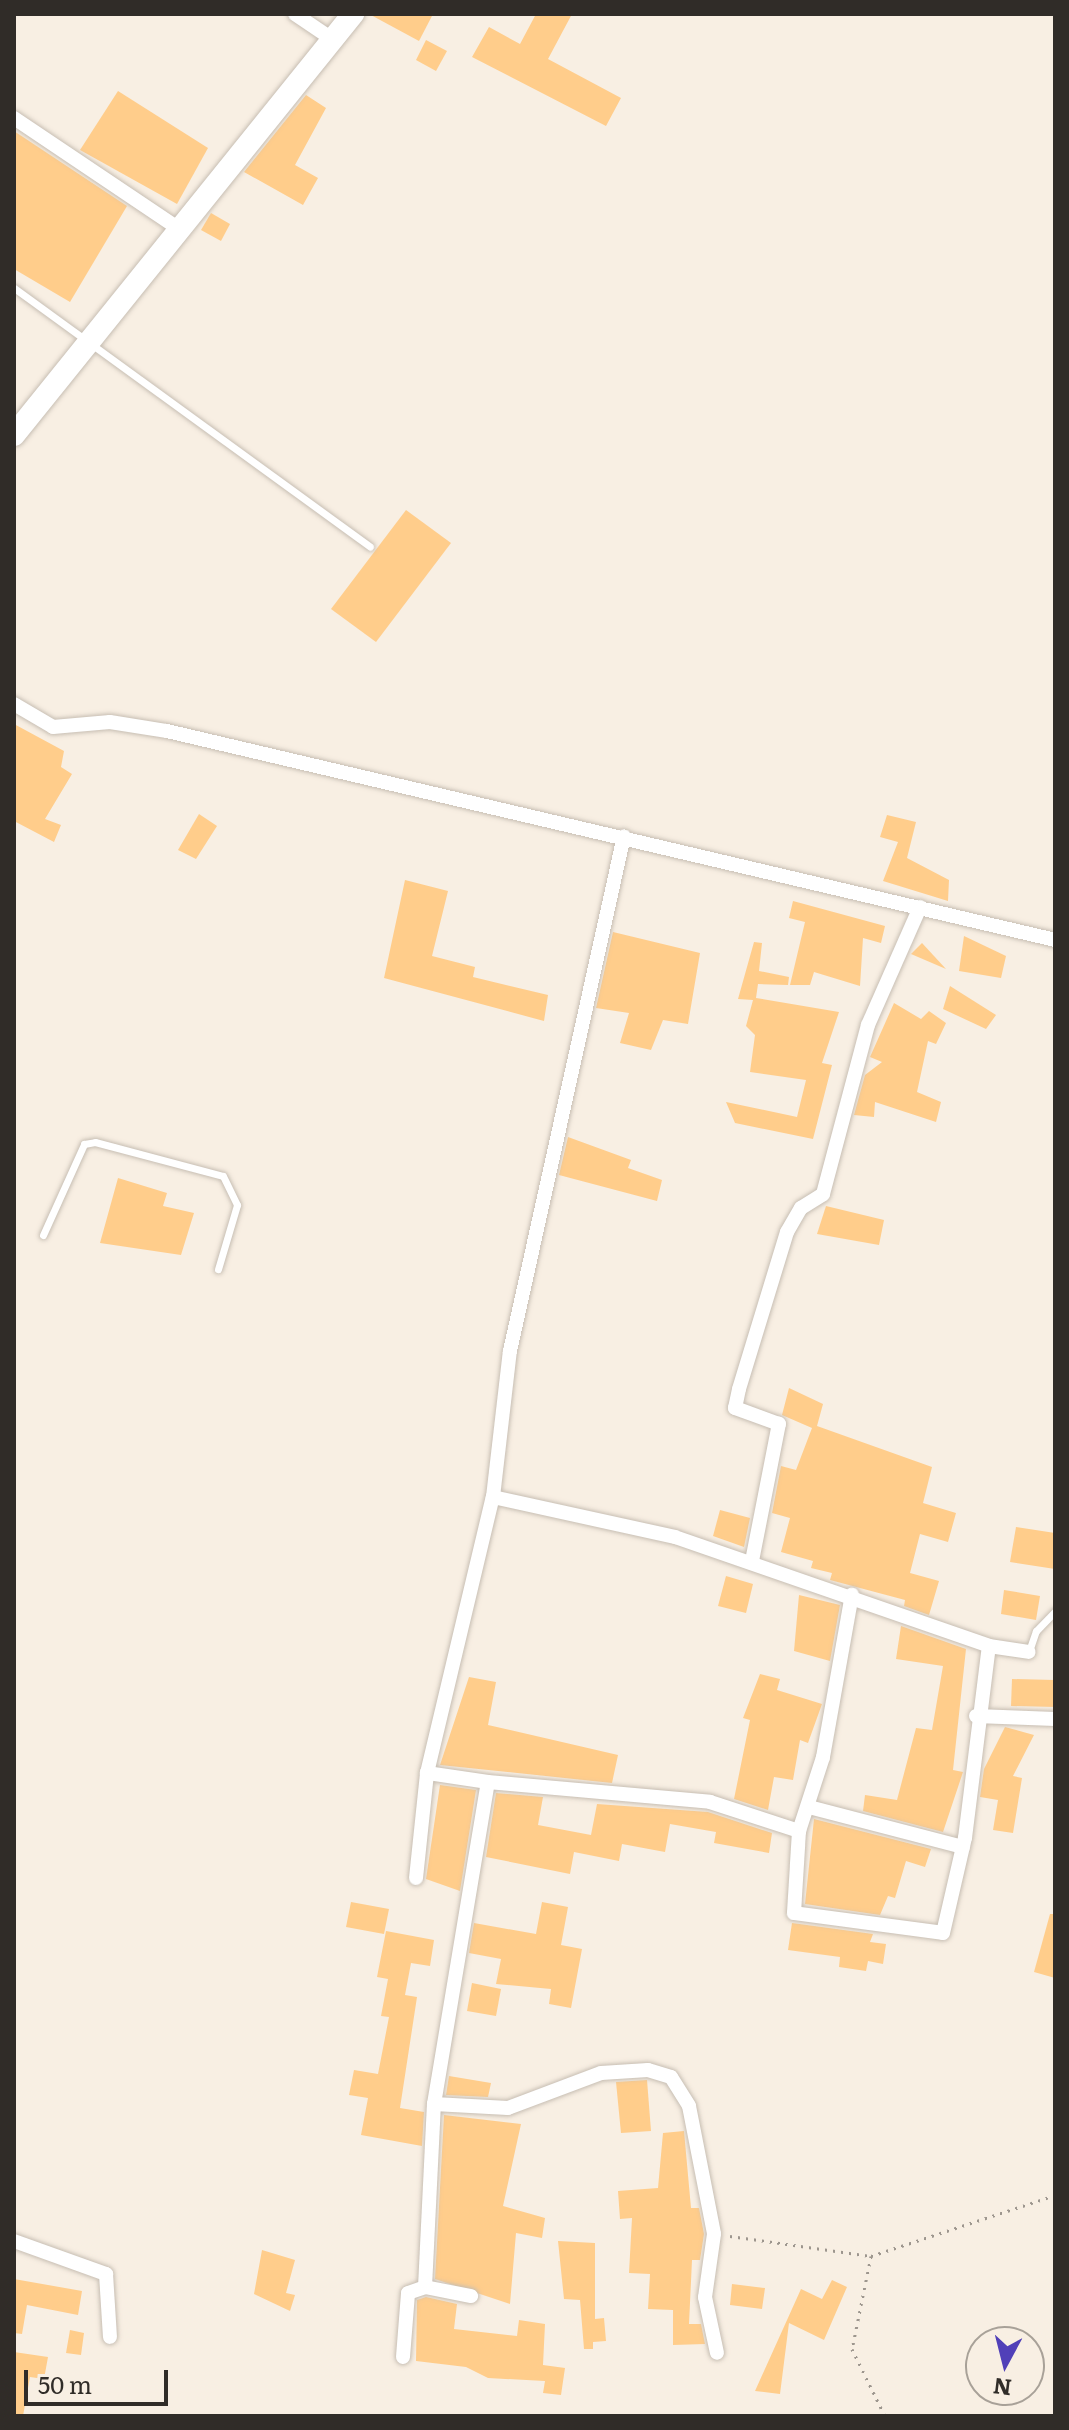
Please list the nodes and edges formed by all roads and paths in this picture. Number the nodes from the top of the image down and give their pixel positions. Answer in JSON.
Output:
{"nodes":[{"id":1,"x":295,"y":14,"type":"edge"},
{"id":2,"x":353,"y":14,"type":"edge"},
{"id":3,"x":332,"y":39,"type":"junction"},
{"id":4,"x":14,"y":118,"type":"edge"},
{"id":5,"x":178,"y":228,"type":"junction"},
{"id":6,"x":14,"y":288,"type":"edge"},
{"id":7,"x":87,"y":339,"type":"junction"},
{"id":8,"x":14,"y":435,"type":"edge"},
{"id":9,"x":370,"y":547,"type":"dead end"},
{"id":10,"x":14,"y":704,"type":"edge"},
{"id":11,"x":624,"y":836,"type":"junction"},
{"id":12,"x":920,"y":907,"type":"junction"},
{"id":13,"x":1055,"y":940,"type":"edge"},
{"id":14,"x":43,"y":1235,"type":"dead end"},
{"id":15,"x":218,"y":1269,"type":"dead end"},
{"id":16,"x":493,"y":1497,"type":"junction"},
{"id":17,"x":752,"y":1561,"type":"junction"},
{"id":18,"x":852,"y":1595,"type":"junction"},
{"id":19,"x":1055,"y":1611,"type":"edge"},
{"id":20,"x":989,"y":1646,"type":"junction"},
{"id":21,"x":1029,"y":1652,"type":"joint"},
{"id":22,"x":976,"y":1716,"type":"junction"},
{"id":23,"x":1055,"y":1719,"type":"edge"},
{"id":24,"x":427,"y":1773,"type":"junction"},
{"id":25,"x":488,"y":1782,"type":"junction"},
{"id":26,"x":809,"y":1807,"type":"junction"},
{"id":27,"x":799,"y":1831,"type":"junction"},
{"id":28,"x":963,"y":1847,"type":"junction"},
{"id":29,"x":416,"y":1878,"type":"dead end"},
{"id":30,"x":434,"y":2104,"type":"junction"},
{"id":31,"x":1055,"y":2195,"type":"edge"},
{"id":32,"x":714,"y":2234,"type":"junction"},
{"id":33,"x":14,"y":2241,"type":"edge"},
{"id":34,"x":871,"y":2256,"type":"junction"},
{"id":35,"x":425,"y":2287,"type":"junction"},
{"id":36,"x":471,"y":2296,"type":"dead end"},
{"id":37,"x":110,"y":2337,"type":"dead end"},
{"id":38,"x":717,"y":2353,"type":"dead end"},
{"id":39,"x":403,"y":2357,"type":"dead end"},
{"id":40,"x":885,"y":2416,"type":"edge"}],
"edges":[{"from":1,"to":3,"type":"street"},
{"from":2,"to":3,"type":"main road"},
{"from":3,"to":5,"type":"main road"},
{"from":4,"to":5,"type":"street"},
{"from":5,"to":7,"type":"main road"},
{"from":6,"to":7,"type":"lane"},
{"from":7,"to":8,"type":"main road"},
{"from":7,"to":9,"type":"lane"},
{"from":10,"to":11,"type":"street"},
{"from":11,"to":12,"type":"street"},
{"from":11,"to":16,"type":"street"},
{"from":12,"to":13,"type":"street"},
{"from":12,"to":17,"type":"street"},
{"from":14,"to":15,"type":"lane"},
{"from":16,"to":17,"type":"street"},
{"from":16,"to":24,"type":"street"},
{"from":17,"to":18,"type":"street"},
{"from":18,"to":20,"type":"street"},
{"from":18,"to":26,"type":"street"},
{"from":19,"to":21,"type":"lane"},
{"from":20,"to":21,"type":"street"},
{"from":20,"to":22,"type":"street"},
{"from":22,"to":23,"type":"street"},
{"from":22,"to":28,"type":"street"},
{"from":24,"to":25,"type":"street"},
{"from":24,"to":29,"type":"street"},
{"from":25,"to":27,"type":"street"},
{"from":25,"to":30,"type":"street"},
{"from":26,"to":27,"type":"street"},
{"from":26,"to":28,"type":"street"},
{"from":27,"to":28,"type":"street"},
{"from":30,"to":32,"type":"street"},
{"from":30,"to":35,"type":"street"},
{"from":31,"to":34,"type":"path"},
{"from":32,"to":34,"type":"path"},
{"from":32,"to":38,"type":"street"},
{"from":33,"to":37,"type":"street"},
{"from":34,"to":40,"type":"path"},
{"from":35,"to":36,"type":"street"},
{"from":35,"to":39,"type":"street"}]}
